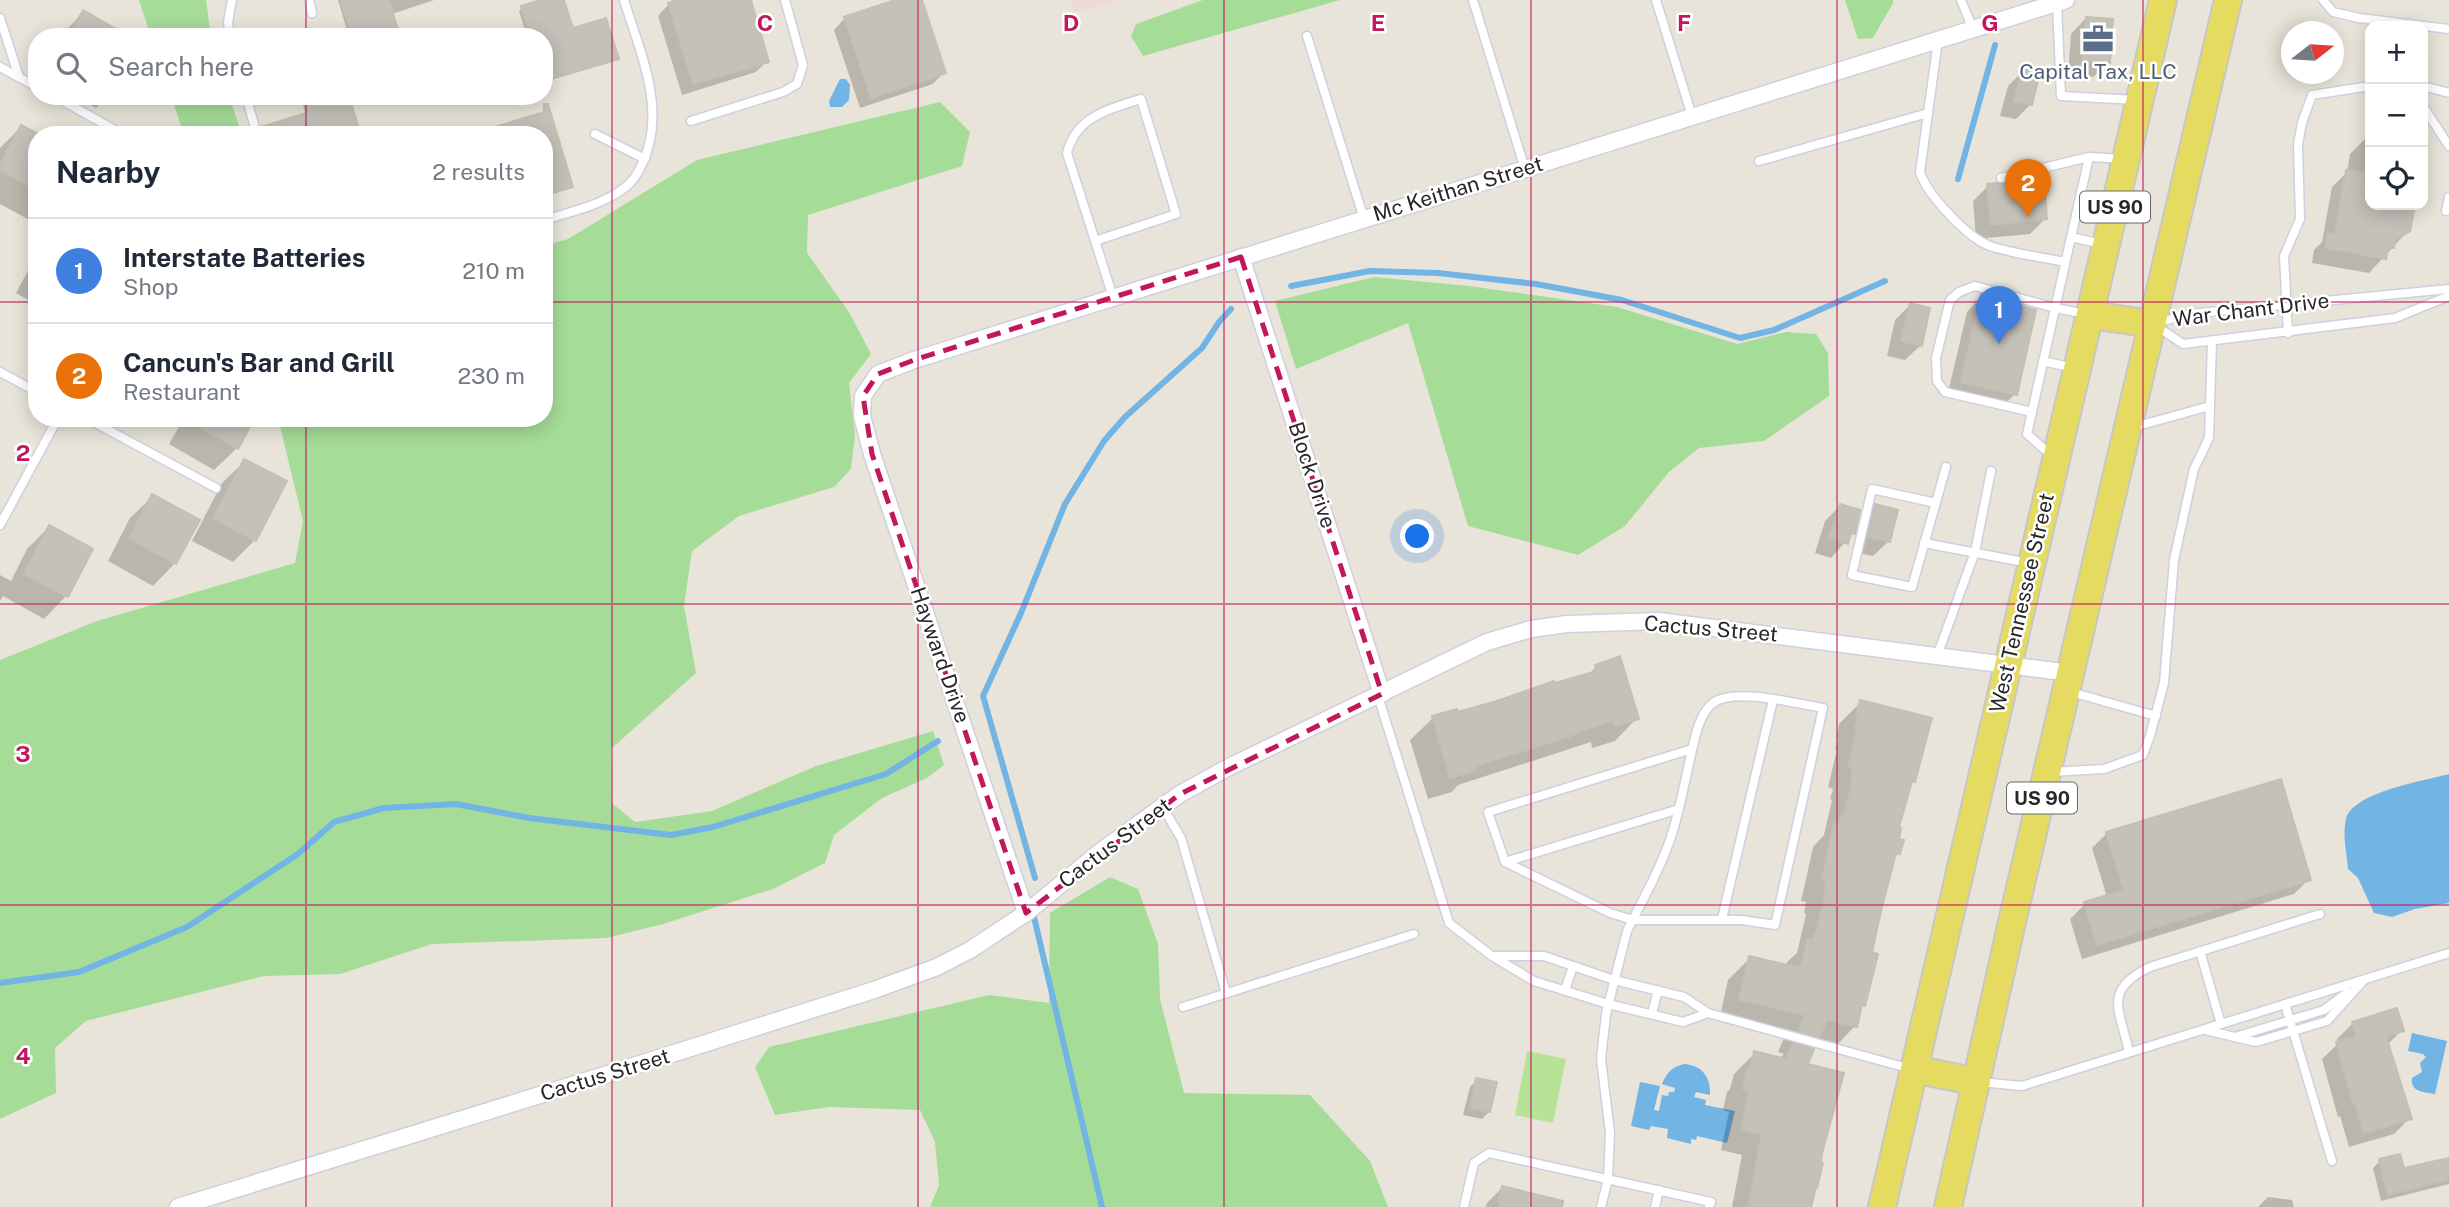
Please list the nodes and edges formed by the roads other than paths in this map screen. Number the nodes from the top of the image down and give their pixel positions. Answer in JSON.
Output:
{"nodes":[{"id":1,"x":232,"y":0,"type":"edge"},
{"id":2,"x":309,"y":0,"type":"edge"},
{"id":3,"x":624,"y":0,"type":"edge"},
{"id":4,"x":785,"y":0,"type":"edge"},
{"id":5,"x":1473,"y":0,"type":"edge"},
{"id":6,"x":1656,"y":0,"type":"edge"},
{"id":7,"x":1961,"y":0,"type":"edge"},
{"id":8,"x":2163,"y":0,"type":"edge"},
{"id":9,"x":2228,"y":0,"type":"edge"},
{"id":10,"x":2323,"y":0,"type":"edge"},
{"id":11,"x":2062,"y":1,"type":"edge"},
{"id":12,"x":312,"y":13,"type":"dead end"},
{"id":13,"x":0,"y":18,"type":"edge"},
{"id":14,"x":229,"y":28,"type":"edge"},
{"id":15,"x":1973,"y":29,"type":"junction"},
{"id":16,"x":2449,"y":29,"type":"edge"},
{"id":17,"x":1307,"y":36,"type":"dead end"},
{"id":18,"x":1938,"y":40,"type":"junction"},
{"id":19,"x":0,"y":67,"type":"edge"},
{"id":20,"x":19,"y":77,"type":"junction"},
{"id":21,"x":28,"y":82,"type":"edge"},
{"id":22,"x":2365,"y":87,"type":"edge"},
{"id":23,"x":2428,"y":87,"type":"edge"},
{"id":24,"x":2449,"y":93,"type":"edge"},
{"id":25,"x":2140,"y":100,"type":"junction"},
{"id":26,"x":70,"y":105,"type":"edge"},
{"id":27,"x":249,"y":105,"type":"edge"},
{"id":28,"x":1928,"y":113,"type":"junction"},
{"id":29,"x":2428,"y":114,"type":"edge"},
{"id":30,"x":1692,"y":116,"type":"junction"},
{"id":31,"x":691,"y":121,"type":"dead end"},
{"id":32,"x":108,"y":126,"type":"edge"},
{"id":33,"x":254,"y":126,"type":"edge"},
{"id":34,"x":595,"y":134,"type":"dead end"},
{"id":35,"x":2449,"y":146,"type":"edge"},
{"id":36,"x":2089,"y":158,"type":"junction"},
{"id":37,"x":645,"y":159,"type":"junction"},
{"id":38,"x":2126,"y":159,"type":"junction"},
{"id":39,"x":1759,"y":161,"type":"dead end"},
{"id":40,"x":1525,"y":169,"type":"junction"},
{"id":41,"x":2001,"y":178,"type":"dead end"},
{"id":42,"x":2449,"y":197,"type":"edge"},
{"id":43,"x":2449,"y":211,"type":"edge"},
{"id":44,"x":553,"y":217,"type":"edge"},
{"id":45,"x":1364,"y":219,"type":"junction"},
{"id":46,"x":2071,"y":237,"type":"junction"},
{"id":47,"x":1095,"y":241,"type":"junction"},
{"id":48,"x":2107,"y":245,"type":"junction"},
{"id":49,"x":1241,"y":257,"type":"junction"},
{"id":50,"x":2065,"y":262,"type":"junction"},
{"id":51,"x":2449,"y":289,"type":"edge"},
{"id":52,"x":2449,"y":296,"type":"edge"},
{"id":53,"x":1113,"y":297,"type":"junction"},
{"id":54,"x":2286,"y":305,"type":"junction"},
{"id":55,"x":2055,"y":308,"type":"junction"},
{"id":56,"x":2091,"y":315,"type":"junction"},
{"id":57,"x":2152,"y":324,"type":"junction"},
{"id":58,"x":2287,"y":333,"type":"junction"},
{"id":59,"x":2213,"y":341,"type":"junction"},
{"id":60,"x":2043,"y":361,"type":"junction"},
{"id":61,"x":2078,"y":368,"type":"junction"},
{"id":62,"x":0,"y":372,"type":"edge"},
{"id":63,"x":28,"y":387,"type":"edge"},
{"id":64,"x":863,"y":396,"type":"joint"},
{"id":65,"x":2210,"y":406,"type":"junction"},
{"id":66,"x":2032,"y":412,"type":"junction"},
{"id":67,"x":53,"y":427,"type":"edge"},
{"id":68,"x":103,"y":427,"type":"edge"},
{"id":69,"x":2128,"y":428,"type":"junction"},
{"id":70,"x":2056,"y":460,"type":"junction"},
{"id":71,"x":1946,"y":467,"type":"dead end"},
{"id":72,"x":1991,"y":471,"type":"dead end"},
{"id":73,"x":216,"y":488,"type":"dead end"},
{"id":74,"x":1936,"y":503,"type":"junction"},
{"id":75,"x":0,"y":525,"type":"edge"},
{"id":76,"x":1924,"y":543,"type":"junction"},
{"id":77,"x":1975,"y":552,"type":"junction"},
{"id":78,"x":2031,"y":564,"type":"junction"},
{"id":79,"x":1937,"y":656,"type":"junction"},
{"id":80,"x":2008,"y":666,"type":"junction"},
{"id":81,"x":2069,"y":682,"type":"junction"},
{"id":82,"x":1380,"y":695,"type":"junction"},
{"id":83,"x":1773,"y":700,"type":"junction"},
{"id":84,"x":2155,"y":716,"type":"junction"},
{"id":85,"x":1692,"y":749,"type":"junction"},
{"id":86,"x":2048,"y":772,"type":"junction"},
{"id":87,"x":1162,"y":806,"type":"junction"},
{"id":88,"x":1679,"y":809,"type":"junction"},
{"id":89,"x":1505,"y":862,"type":"junction"},
{"id":90,"x":1026,"y":913,"type":"junction"},
{"id":91,"x":2320,"y":914,"type":"dead end"},
{"id":92,"x":1722,"y":919,"type":"junction"},
{"id":93,"x":1633,"y":920,"type":"junction"},
{"id":94,"x":1414,"y":934,"type":"dead end"},
{"id":95,"x":2200,"y":951,"type":"junction"},
{"id":96,"x":2449,"y":953,"type":"edge"},
{"id":97,"x":1492,"y":956,"type":"junction"},
{"id":98,"x":1573,"y":966,"type":"junction"},
{"id":99,"x":2365,"y":979,"type":"junction"},
{"id":100,"x":1614,"y":980,"type":"junction"},
{"id":101,"x":1565,"y":990,"type":"junction"},
{"id":102,"x":1658,"y":990,"type":"junction"},
{"id":103,"x":1226,"y":993,"type":"junction"},
{"id":104,"x":1608,"y":1004,"type":"junction"},
{"id":105,"x":2285,"y":1004,"type":"junction"},
{"id":106,"x":1183,"y":1007,"type":"dead end"},
{"id":107,"x":1708,"y":1013,"type":"junction"},
{"id":108,"x":1652,"y":1014,"type":"junction"},
{"id":109,"x":2290,"y":1020,"type":"junction"},
{"id":110,"x":2221,"y":1024,"type":"junction"},
{"id":111,"x":2202,"y":1030,"type":"junction"},
{"id":112,"x":2293,"y":1031,"type":"junction"},
{"id":113,"x":2234,"y":1037,"type":"junction"},
{"id":114,"x":2129,"y":1052,"type":"junction"},
{"id":115,"x":1914,"y":1069,"type":"junction"},
{"id":116,"x":1977,"y":1082,"type":"junction"},
{"id":117,"x":2332,"y":1161,"type":"dead end"},
{"id":118,"x":1608,"y":1179,"type":"junction"},
{"id":119,"x":1658,"y":1190,"type":"junction"},
{"id":120,"x":178,"y":1207,"type":"edge"},
{"id":121,"x":1464,"y":1207,"type":"edge"},
{"id":122,"x":1601,"y":1207,"type":"edge"},
{"id":123,"x":1655,"y":1207,"type":"edge"},
{"id":124,"x":1709,"y":1207,"type":"edge"},
{"id":125,"x":1882,"y":1207,"type":"edge"},
{"id":126,"x":1948,"y":1207,"type":"edge"}],
"edges":[{"from":1,"to":14,"type":"lane"},
{"from":2,"to":12,"type":"lane"},
{"from":3,"to":37,"type":"lane"},
{"from":4,"to":31,"type":"lane"},
{"from":5,"to":40,"type":"lane"},
{"from":6,"to":30,"type":"lane"},
{"from":7,"to":15,"type":"lane"},
{"from":8,"to":25,"type":"main road","name":"West Tennessee Street","number":"US 90"},
{"from":9,"to":57,"type":"main road","number":"US 90"},
{"from":10,"to":16,"type":"lane"},
{"from":11,"to":15,"type":"street","name":"Mc Keithan Street"},
{"from":11,"to":25,"type":"lane"},
{"from":13,"to":20,"type":"lane"},
{"from":15,"to":18,"type":"street","name":"Mc Keithan Street"},
{"from":17,"to":45,"type":"lane"},
{"from":18,"to":28,"type":"lane"},
{"from":18,"to":30,"type":"street","name":"Mc Keithan Street"},
{"from":19,"to":20,"type":"lane"},
{"from":20,"to":21,"type":"lane"},
{"from":22,"to":54,"type":"lane"},
{"from":23,"to":24,"type":"lane"},
{"from":25,"to":38,"type":"main road","name":"West Tennessee Street","number":"US 90"},
{"from":26,"to":32,"type":"lane"},
{"from":27,"to":33,"type":"lane"},
{"from":28,"to":39,"type":"lane"},
{"from":28,"to":50,"type":"lane"},
{"from":29,"to":35,"type":"lane"},
{"from":30,"to":40,"type":"street","name":"Mc Keithan Street"},
{"from":34,"to":37,"type":"lane"},
{"from":36,"to":38,"type":"lane"},
{"from":36,"to":41,"type":"lane"},
{"from":36,"to":46,"type":"lane"},
{"from":37,"to":44,"type":"lane"},
{"from":38,"to":48,"type":"main road","name":"West Tennessee Street","number":"US 90"},
{"from":40,"to":45,"type":"street","name":"Mc Keithan Street"},
{"from":42,"to":43,"type":"lane"},
{"from":45,"to":49,"type":"street","name":"Mc Keithan Street"},
{"from":46,"to":48,"type":"lane"},
{"from":46,"to":50,"type":"lane"},
{"from":47,"to":47,"type":"lane"},
{"from":47,"to":53,"type":"lane"},
{"from":48,"to":56,"type":"main road","name":"West Tennessee Street","number":"US 90"},
{"from":49,"to":53,"type":"street","name":"Mc Keithan Street"},
{"from":49,"to":82,"type":"street","name":"Block Drive"},
{"from":50,"to":55,"type":"lane"},
{"from":51,"to":54,"type":"lane","name":"War Chant Drive"},
{"from":52,"to":58,"type":"lane","name":"War Chant Drive"},
{"from":53,"to":64,"type":"street","name":"Mc Keithan Street"},
{"from":54,"to":57,"type":"lane","name":"War Chant Drive"},
{"from":54,"to":58,"type":"lane"},
{"from":55,"to":56,"type":"lane"},
{"from":55,"to":60,"type":"lane"},
{"from":55,"to":66,"type":"lane"},
{"from":56,"to":57,"type":"main road"},
{"from":56,"to":61,"type":"main road","name":"West Tennessee Street","number":"US 90"},
{"from":57,"to":59,"type":"lane","name":"War Chant Drive"},
{"from":57,"to":69,"type":"main road","number":"US 90"},
{"from":58,"to":59,"type":"lane","name":"War Chant Drive"},
{"from":59,"to":65,"type":"lane"},
{"from":60,"to":61,"type":"lane"},
{"from":60,"to":66,"type":"lane"},
{"from":61,"to":70,"type":"main road","name":"West Tennessee Street","number":"US 90"},
{"from":62,"to":63,"type":"lane"},
{"from":64,"to":90,"type":"street","name":"Hayward Drive"},
{"from":65,"to":69,"type":"lane"},
{"from":65,"to":84,"type":"lane"},
{"from":66,"to":70,"type":"lane"},
{"from":67,"to":75,"type":"lane"},
{"from":68,"to":73,"type":"lane"},
{"from":69,"to":81,"type":"main road","number":"US 90"},
{"from":70,"to":78,"type":"main road","name":"West Tennessee Street","number":"US 90"},
{"from":71,"to":74,"type":"lane"},
{"from":72,"to":77,"type":"lane"},
{"from":74,"to":76,"type":"lane"},
{"from":74,"to":76,"type":"lane"},
{"from":76,"to":77,"type":"lane"},
{"from":77,"to":78,"type":"lane"},
{"from":77,"to":79,"type":"lane"},
{"from":78,"to":80,"type":"main road","name":"West Tennessee Street","number":"US 90"},
{"from":79,"to":80,"type":"street","name":"Cactus Street"},
{"from":79,"to":82,"type":"street","name":"Cactus Street"},
{"from":80,"to":81,"type":"street","name":"Cactus Street"},
{"from":80,"to":115,"type":"main road","name":"West Tennessee Street","number":"US 90"},
{"from":81,"to":84,"type":"lane"},
{"from":81,"to":86,"type":"main road","number":"US 90"},
{"from":82,"to":87,"type":"street","name":"Cactus Street"},
{"from":82,"to":97,"type":"lane"},
{"from":83,"to":85,"type":"lane"},
{"from":83,"to":92,"type":"lane"},
{"from":83,"to":92,"type":"lane"},
{"from":84,"to":86,"type":"lane"},
{"from":85,"to":88,"type":"lane"},
{"from":85,"to":89,"type":"lane"},
{"from":86,"to":116,"type":"main road","number":"US 90"},
{"from":87,"to":90,"type":"street","name":"Cactus Street"},
{"from":87,"to":103,"type":"lane"},
{"from":88,"to":89,"type":"lane"},
{"from":88,"to":93,"type":"lane"},
{"from":89,"to":93,"type":"lane"},
{"from":90,"to":120,"type":"street","name":"Cactus Street"},
{"from":91,"to":95,"type":"lane"},
{"from":92,"to":93,"type":"lane"},
{"from":93,"to":100,"type":"lane"},
{"from":94,"to":103,"type":"lane"},
{"from":95,"to":110,"type":"lane"},
{"from":95,"to":114,"type":"lane"},
{"from":96,"to":99,"type":"lane"},
{"from":97,"to":98,"type":"lane"},
{"from":97,"to":101,"type":"lane"},
{"from":98,"to":100,"type":"lane"},
{"from":98,"to":101,"type":"lane"},
{"from":99,"to":105,"type":"lane"},
{"from":99,"to":109,"type":"lane"},
{"from":99,"to":112,"type":"lane"},
{"from":100,"to":102,"type":"lane"},
{"from":100,"to":104,"type":"lane"},
{"from":101,"to":104,"type":"lane"},
{"from":102,"to":107,"type":"lane"},
{"from":102,"to":108,"type":"lane"},
{"from":103,"to":106,"type":"lane"},
{"from":104,"to":108,"type":"lane"},
{"from":104,"to":118,"type":"lane"},
{"from":105,"to":109,"type":"lane"},
{"from":105,"to":110,"type":"lane"},
{"from":107,"to":108,"type":"lane"},
{"from":107,"to":115,"type":"lane"},
{"from":109,"to":112,"type":"lane"},
{"from":109,"to":113,"type":"lane"},
{"from":110,"to":111,"type":"lane"},
{"from":111,"to":113,"type":"lane"},
{"from":111,"to":114,"type":"lane"},
{"from":112,"to":113,"type":"lane"},
{"from":112,"to":117,"type":"lane"},
{"from":114,"to":116,"type":"lane"},
{"from":115,"to":116,"type":"main road"},
{"from":115,"to":125,"type":"main road","name":"West Tennessee Street","number":"US 90"},
{"from":116,"to":126,"type":"main road","number":"US 90"},
{"from":118,"to":119,"type":"lane"},
{"from":118,"to":121,"type":"lane"},
{"from":118,"to":122,"type":"lane"},
{"from":119,"to":123,"type":"lane"},
{"from":119,"to":124,"type":"lane"}]}
